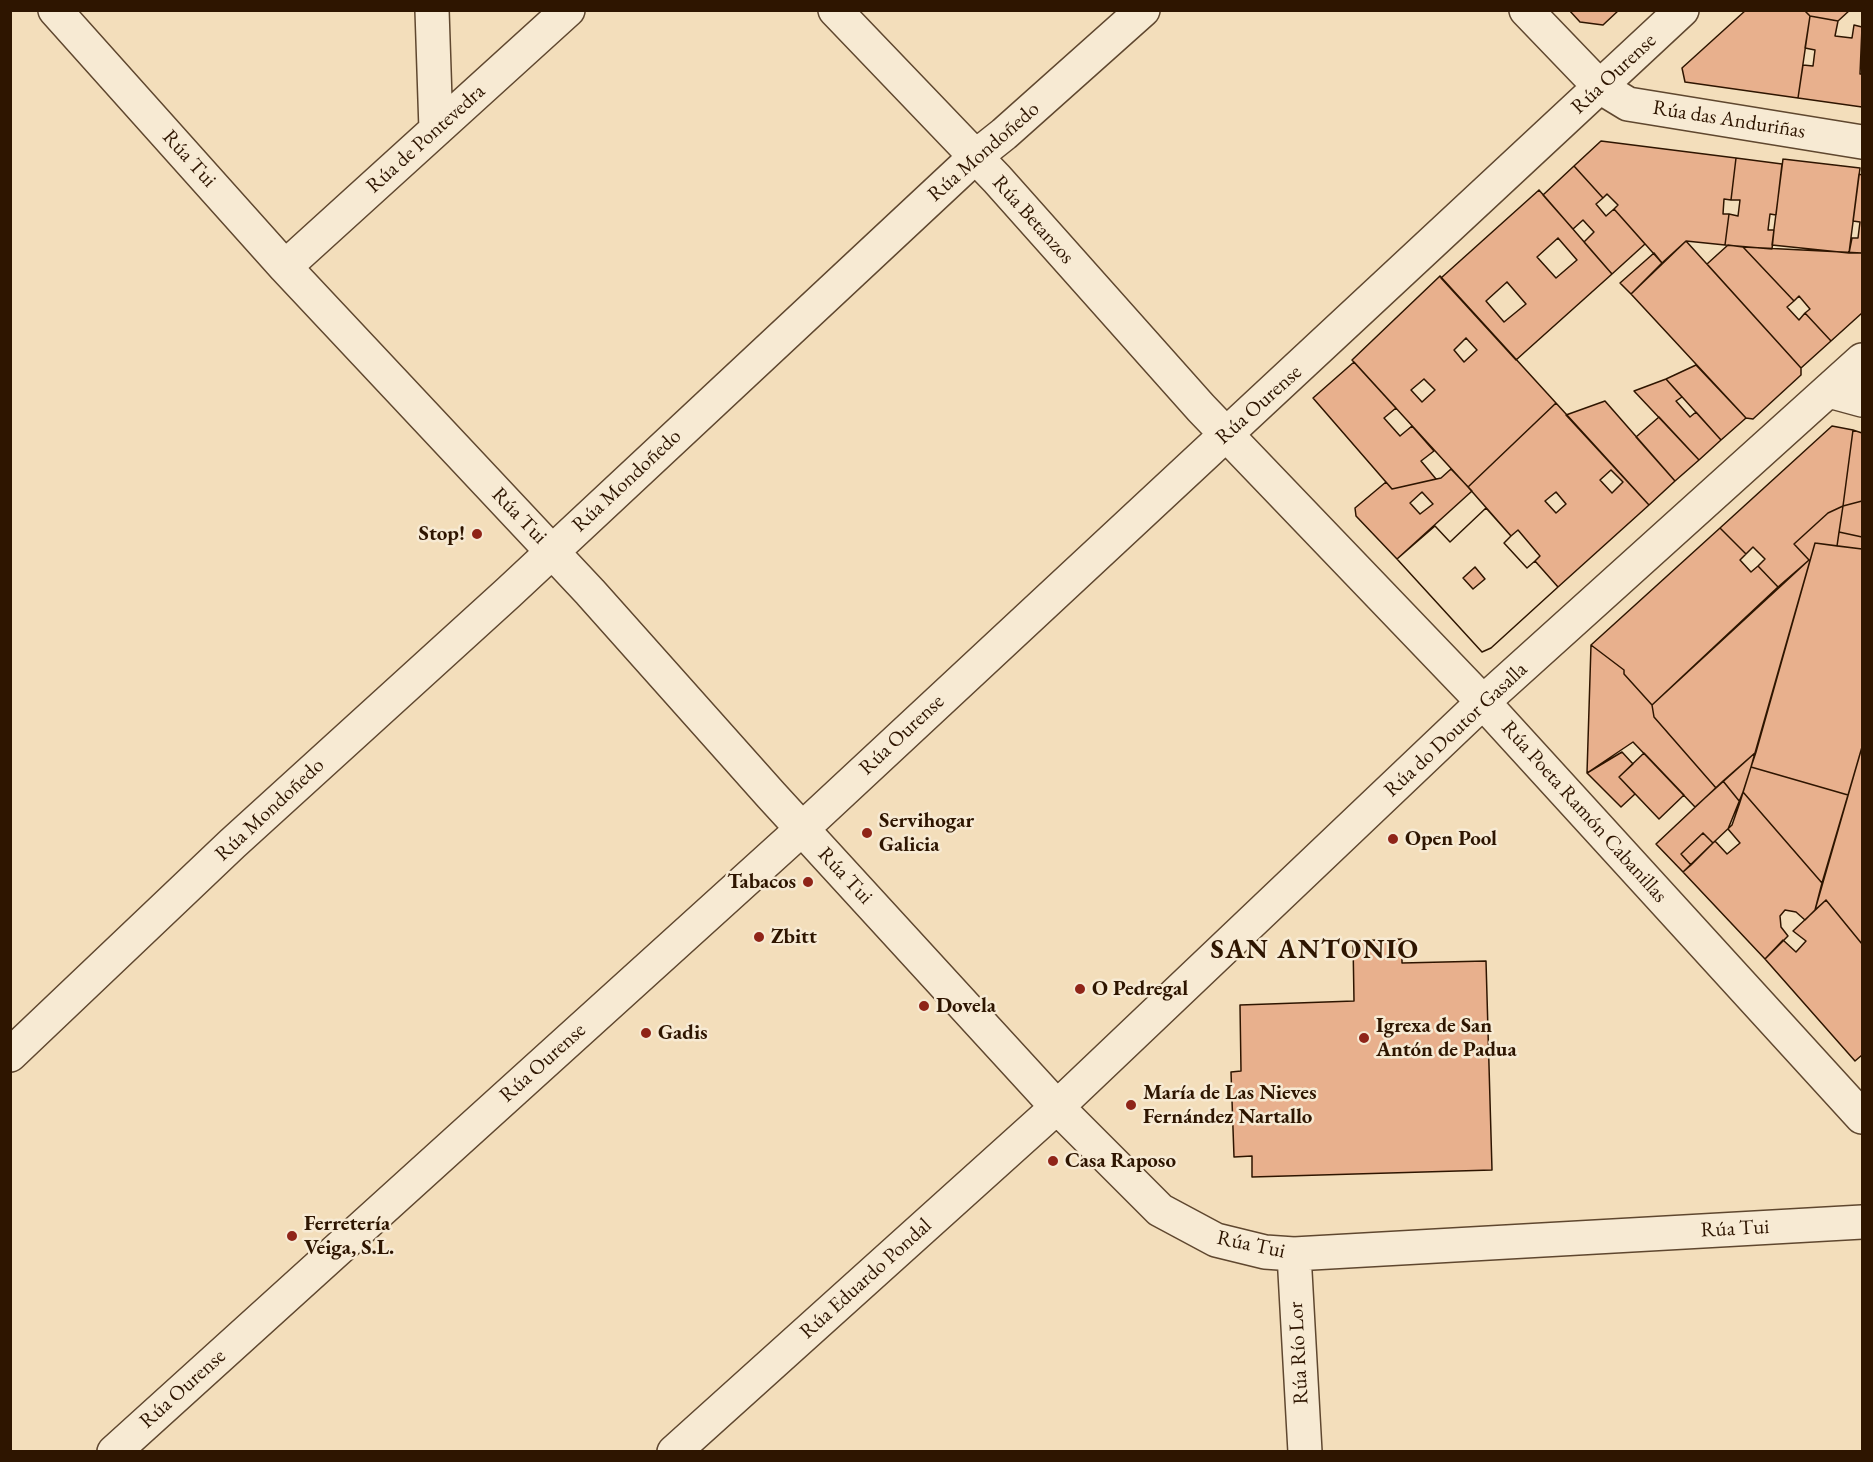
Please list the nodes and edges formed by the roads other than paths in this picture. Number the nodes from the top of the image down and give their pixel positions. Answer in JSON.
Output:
{"nodes":[{"id":1,"x":55,"y":10,"type":"edge"},
{"id":2,"x":432,"y":10,"type":"edge"},
{"id":3,"x":568,"y":10,"type":"edge"},
{"id":4,"x":835,"y":10,"type":"edge"},
{"id":5,"x":1143,"y":10,"type":"edge"},
{"id":6,"x":1526,"y":10,"type":"edge"},
{"id":7,"x":1683,"y":10,"type":"edge"},
{"id":8,"x":1600,"y":87,"type":"junction"},
{"id":9,"x":436,"y":130,"type":"junction"},
{"id":10,"x":1863,"y":142,"type":"edge"},
{"id":11,"x":975,"y":157,"type":"junction"},
{"id":12,"x":285,"y":267,"type":"junction"},
{"id":13,"x":1863,"y":360,"type":"edge"},
{"id":14,"x":1829,"y":391,"type":"junction"},
{"id":15,"x":1863,"y":400,"type":"edge"},
{"id":16,"x":1227,"y":433,"type":"junction"},
{"id":17,"x":552,"y":551,"type":"junction"},
{"id":18,"x":1483,"y":702,"type":"junction"},
{"id":19,"x":802,"y":829,"type":"junction"},
{"id":20,"x":10,"y":1055,"type":"edge"},
{"id":21,"x":1057,"y":1107,"type":"junction"},
{"id":22,"x":1863,"y":1117,"type":"edge"},
{"id":23,"x":1863,"y":1222,"type":"edge"},
{"id":24,"x":1294,"y":1254,"type":"junction"},
{"id":25,"x":114,"y":1452,"type":"edge"},
{"id":26,"x":674,"y":1452,"type":"edge"},
{"id":27,"x":1305,"y":1452,"type":"edge"}],
"edges":[{"from":1,"to":12,"type":"street","name":"Rúa Tui"},
{"from":2,"to":9,"type":"street"},
{"from":3,"to":9,"type":"street","name":"Rúa de Pontevedra"},
{"from":4,"to":11,"type":"street","name":"Rúa Betanzos"},
{"from":5,"to":11,"type":"street","name":"Rúa Mondoñedo"},
{"from":6,"to":8,"type":"street","name":"Rúa das Anduriñas"},
{"from":7,"to":8,"type":"street","name":"Rúa Ourense"},
{"from":8,"to":10,"type":"street","name":"Rúa das Anduriñas"},
{"from":8,"to":16,"type":"street","name":"Rúa Ourense"},
{"from":9,"to":12,"type":"street","name":"Rúa de Pontevedra"},
{"from":11,"to":16,"type":"street","name":"Rúa Betanzos"},
{"from":11,"to":17,"type":"street","name":"Rúa Mondoñedo"},
{"from":12,"to":17,"type":"street","name":"Rúa Tui"},
{"from":13,"to":14,"type":"street","name":"Rúa do Doutor Gasalla"},
{"from":14,"to":15,"type":"street"},
{"from":14,"to":18,"type":"street","name":"Rúa do Doutor Gasalla"},
{"from":16,"to":18,"type":"street","name":"Rúa Poeta Ramón Cabanillas"},
{"from":16,"to":19,"type":"street","name":"Rúa Ourense"},
{"from":17,"to":19,"type":"street","name":"Rúa Tui"},
{"from":17,"to":20,"type":"street","name":"Rúa Mondoñedo"},
{"from":18,"to":21,"type":"street","name":"Rúa do Doutor Gasalla"},
{"from":18,"to":22,"type":"street","name":"Rúa Poeta Ramón Cabanillas"},
{"from":19,"to":21,"type":"street","name":"Rúa Tui"},
{"from":19,"to":25,"type":"street","name":"Rúa Ourense"},
{"from":21,"to":24,"type":"street","name":"Rúa Tui"},
{"from":21,"to":26,"type":"street","name":"Rúa Eduardo Pondal"},
{"from":23,"to":24,"type":"street","name":"Rúa Tui"},
{"from":24,"to":27,"type":"street","name":"Rúa Río Lor"}]}
